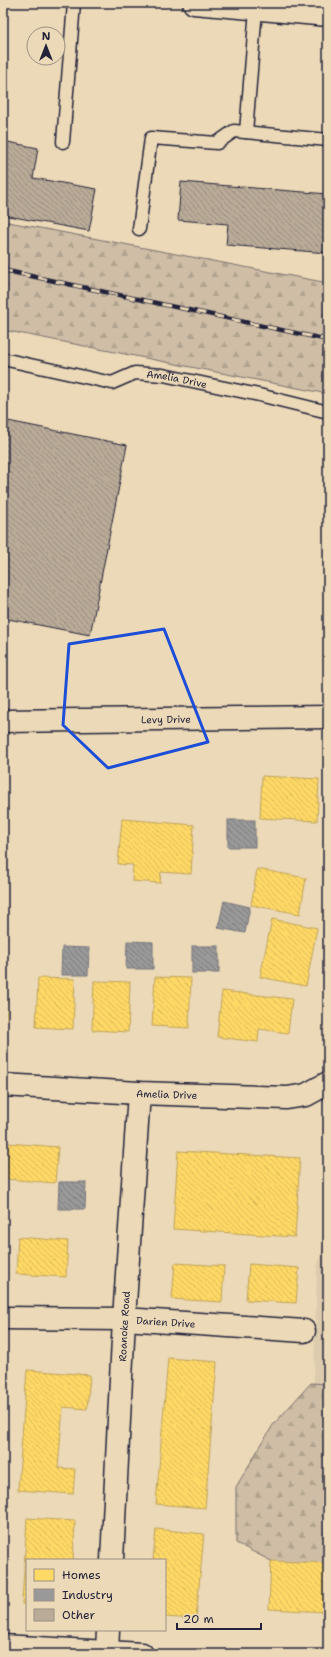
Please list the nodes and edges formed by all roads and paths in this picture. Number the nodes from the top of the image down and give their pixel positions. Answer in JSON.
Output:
{"nodes":[{"id":1,"x":74,"y":3,"type":"edge"},
{"id":2,"x":194,"y":3,"type":"edge"},
{"id":3,"x":256,"y":9,"type":"junction"},
{"id":4,"x":328,"y":15,"type":"edge"},
{"id":5,"x":246,"y":132,"type":"junction"},
{"id":6,"x":328,"y":140,"type":"edge"},
{"id":7,"x":63,"y":142,"type":"dead end"},
{"id":8,"x":139,"y":229,"type":"dead end"},
{"id":9,"x":3,"y":359,"type":"edge"},
{"id":10,"x":328,"y":412,"type":"edge"},
{"id":11,"x":328,"y":717,"type":"edge"},
{"id":12,"x":3,"y":721,"type":"edge"},
{"id":13,"x":328,"y":1083,"type":"edge"},
{"id":14,"x":3,"y":1085,"type":"edge"},
{"id":15,"x":139,"y":1093,"type":"junction"},
{"id":16,"x":3,"y":1318,"type":"edge"},
{"id":17,"x":124,"y":1319,"type":"junction"},
{"id":18,"x":304,"y":1331,"type":"dead end"},
{"id":19,"x":112,"y":1559,"type":"edge"},
{"id":20,"x":108,"y":1631,"type":"edge"},
{"id":21,"x":3,"y":1646,"type":"edge"},
{"id":22,"x":107,"y":1652,"type":"junction"},
{"id":23,"x":142,"y":1654,"type":"edge"}],
"edges":[{"from":1,"to":7,"type":"lane"},
{"from":2,"to":3,"type":"street"},
{"from":3,"to":4,"type":"street"},
{"from":3,"to":5,"type":"lane"},
{"from":5,"to":6,"type":"lane"},
{"from":5,"to":8,"type":"lane"},
{"from":9,"to":10,"type":"lane","name":"Amelia Drive"},
{"from":11,"to":12,"type":"street","name":"Levy Drive"},
{"from":13,"to":15,"type":"street","name":"Amelia Drive"},
{"from":14,"to":15,"type":"street","name":"Amelia Drive"},
{"from":15,"to":17,"type":"street","name":"Roanoke Road"},
{"from":16,"to":17,"type":"street","name":"Darien Drive"},
{"from":17,"to":18,"type":"street","name":"Darien Drive"},
{"from":17,"to":19,"type":"street","name":"Roanoke Road"},
{"from":20,"to":22,"type":"street"},
{"from":21,"to":22,"type":"street"},
{"from":22,"to":23,"type":"street"}]}
